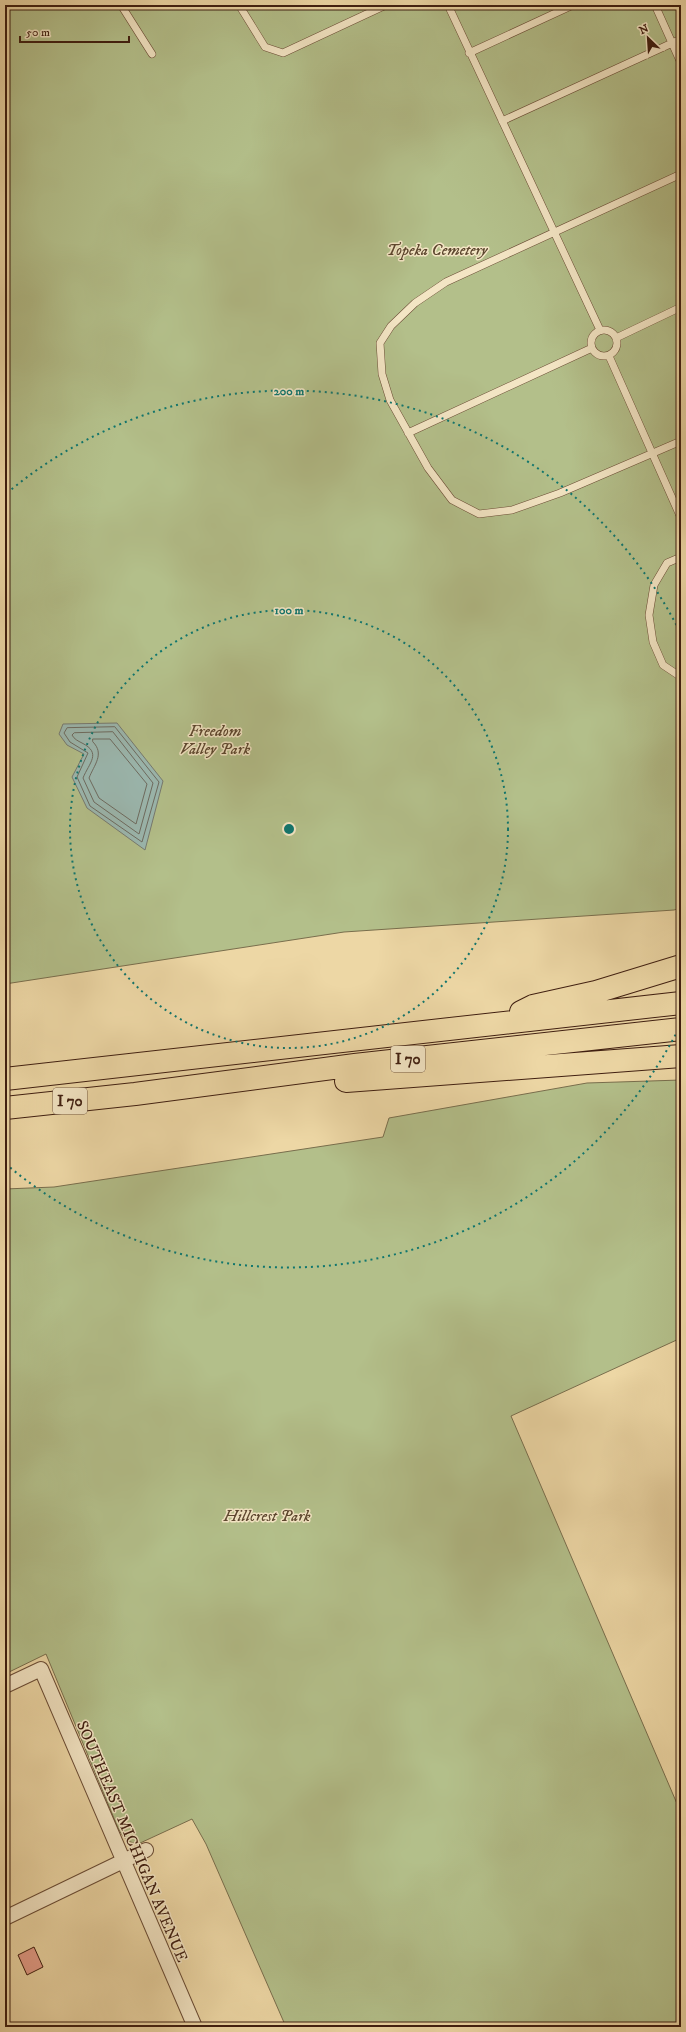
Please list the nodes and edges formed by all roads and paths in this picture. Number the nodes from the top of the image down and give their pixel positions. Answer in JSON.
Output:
{"nodes":[{"id":1,"x":121,"y":5,"type":"edge"},
{"id":2,"x":239,"y":5,"type":"edge"},
{"id":3,"x":386,"y":5,"type":"edge"},
{"id":4,"x":448,"y":5,"type":"edge"},
{"id":5,"x":573,"y":5,"type":"edge"},
{"id":6,"x":655,"y":5,"type":"edge"},
{"id":7,"x":681,"y":39,"type":"edge"},
{"id":8,"x":672,"y":43,"type":"junction"},
{"id":9,"x":469,"y":53,"type":"junction"},
{"id":10,"x":152,"y":54,"type":"dead end"},
{"id":11,"x":681,"y":63,"type":"edge"},
{"id":12,"x":502,"y":121,"type":"junction"},
{"id":13,"x":681,"y":174,"type":"edge"},
{"id":14,"x":554,"y":232,"type":"junction"},
{"id":15,"x":681,"y":307,"type":"edge"},
{"id":16,"x":600,"y":330,"type":"junction"},
{"id":17,"x":616,"y":338,"type":"junction"},
{"id":18,"x":592,"y":348,"type":"junction"},
{"id":19,"x":609,"y":356,"type":"junction"},
{"id":20,"x":408,"y":433,"type":"junction"},
{"id":21,"x":681,"y":441,"type":"edge"},
{"id":22,"x":654,"y":454,"type":"junction"},
{"id":23,"x":681,"y":518,"type":"edge"},
{"id":24,"x":681,"y":557,"type":"edge"},
{"id":25,"x":681,"y":677,"type":"edge"},
{"id":26,"x":681,"y":966,"type":"edge"},
{"id":27,"x":681,"y":1003,"type":"edge"},
{"id":28,"x":495,"y":1024,"type":"junction"},
{"id":29,"x":681,"y":1028,"type":"edge"},
{"id":30,"x":681,"y":1056,"type":"edge"},
{"id":31,"x":5,"y":1079,"type":"edge"},
{"id":32,"x":135,"y":1094,"type":"junction"},
{"id":33,"x":5,"y":1108,"type":"edge"},
{"id":34,"x":5,"y":1686,"type":"edge"},
{"id":35,"x":146,"y":1850,"type":"dead end"},
{"id":36,"x":123,"y":1861,"type":"junction"},
{"id":37,"x":5,"y":1918,"type":"edge"},
{"id":38,"x":195,"y":2027,"type":"edge"}],
"edges":[{"from":1,"to":10,"type":"lane"},
{"from":2,"to":3,"type":"lane"},
{"from":4,"to":9,"type":"lane"},
{"from":5,"to":9,"type":"lane"},
{"from":6,"to":8,"type":"lane"},
{"from":7,"to":8,"type":"lane"},
{"from":8,"to":11,"type":"lane"},
{"from":8,"to":12,"type":"lane"},
{"from":9,"to":12,"type":"lane"},
{"from":12,"to":14,"type":"lane"},
{"from":13,"to":14,"type":"lane"},
{"from":14,"to":16,"type":"lane"},
{"from":14,"to":20,"type":"lane"},
{"from":15,"to":17,"type":"lane"},
{"from":16,"to":17,"type":"lane"},
{"from":16,"to":18,"type":"lane"},
{"from":17,"to":19,"type":"lane"},
{"from":18,"to":19,"type":"lane"},
{"from":18,"to":20,"type":"lane"},
{"from":19,"to":22,"type":"lane"},
{"from":20,"to":22,"type":"lane"},
{"from":21,"to":22,"type":"lane"},
{"from":22,"to":23,"type":"lane"},
{"from":24,"to":25,"type":"lane"},
{"from":26,"to":28,"type":"highway"},
{"from":27,"to":28,"type":"highway","number":"I 70"},
{"from":28,"to":31,"type":"highway","number":"I 70"},
{"from":29,"to":32,"type":"highway","number":"I 70"},
{"from":30,"to":32,"type":"highway"},
{"from":32,"to":33,"type":"highway","number":"I 70"},
{"from":34,"to":36,"type":"street","name":"SOUTHEAST MICHIGAN AVENUE"},
{"from":35,"to":36,"type":"street"},
{"from":36,"to":37,"type":"street"},
{"from":36,"to":38,"type":"street","name":"SOUTHEAST MICHIGAN AVENUE"}]}
